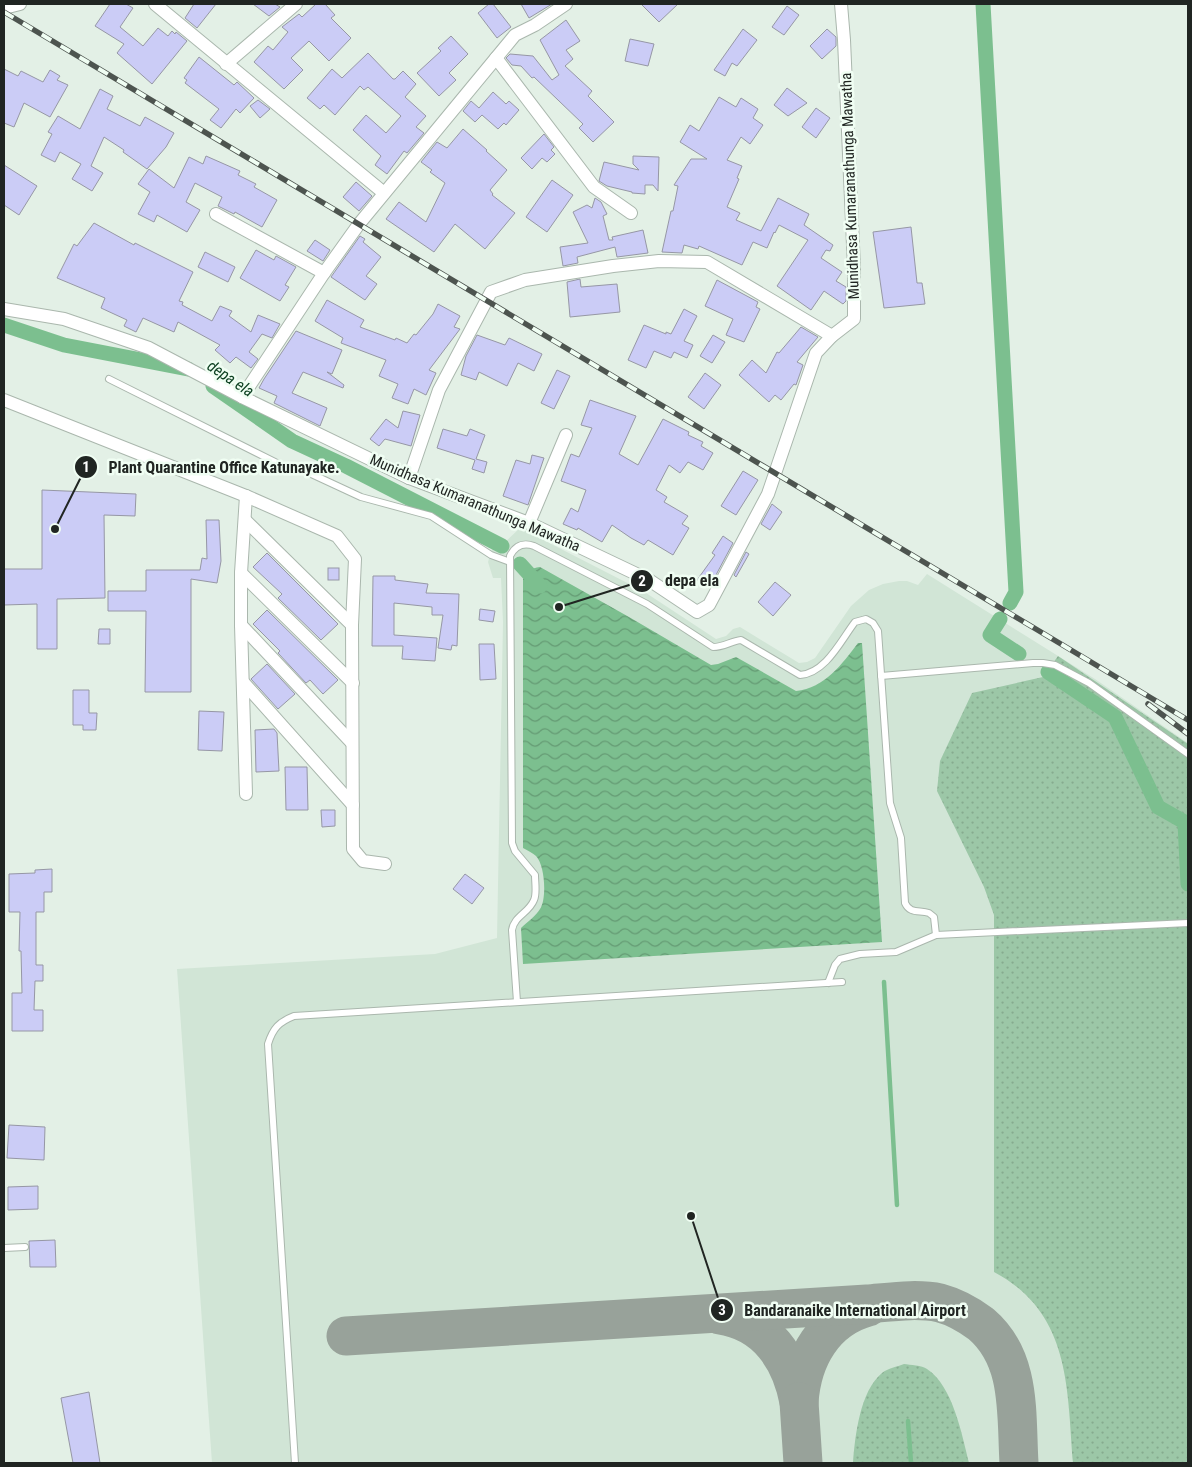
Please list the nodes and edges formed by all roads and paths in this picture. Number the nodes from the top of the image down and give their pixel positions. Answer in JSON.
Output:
{"nodes":[{"id":1,"x":4,"y":4,"type":"edge"},
{"id":2,"x":20,"y":4,"type":"edge"},
{"id":3,"x":155,"y":4,"type":"edge"},
{"id":4,"x":296,"y":4,"type":"edge"},
{"id":5,"x":566,"y":4,"type":"edge"},
{"id":6,"x":841,"y":4,"type":"edge"},
{"id":7,"x":496,"y":58,"type":"junction"},
{"id":8,"x":226,"y":64,"type":"junction"},
{"id":9,"x":384,"y":193,"type":"junction"},
{"id":10,"x":630,"y":213,"type":"dead end"},
{"id":11,"x":216,"y":214,"type":"dead end"},
{"id":12,"x":324,"y":273,"type":"junction"},
{"id":13,"x":4,"y":309,"type":"edge"},
{"id":14,"x":832,"y":336,"type":"junction"},
{"id":15,"x":110,"y":379,"type":"dead end"},
{"id":16,"x":242,"y":397,"type":"junction"},
{"id":17,"x":4,"y":400,"type":"edge"},
{"id":18,"x":566,"y":436,"type":"dead end"},
{"id":19,"x":409,"y":478,"type":"junction"},
{"id":20,"x":246,"y":496,"type":"junction"},
{"id":21,"x":246,"y":521,"type":"junction"},
{"id":22,"x":529,"y":523,"type":"junction"},
{"id":23,"x":510,"y":562,"type":"junction"},
{"id":24,"x":241,"y":573,"type":"junction"},
{"id":25,"x":240,"y":625,"type":"junction"},
{"id":26,"x":352,"y":626,"type":"junction"},
{"id":27,"x":881,"y":676,"type":"junction"},
{"id":28,"x":243,"y":682,"type":"junction"},
{"id":29,"x":353,"y":683,"type":"junction"},
{"id":30,"x":352,"y":743,"type":"junction"},
{"id":31,"x":1188,"y":754,"type":"edge"},
{"id":32,"x":246,"y":794,"type":"dead end"},
{"id":33,"x":353,"y":805,"type":"junction"},
{"id":34,"x":385,"y":864,"type":"dead end"},
{"id":35,"x":1188,"y":923,"type":"edge"},
{"id":36,"x":936,"y":936,"type":"junction"},
{"id":37,"x":842,"y":982,"type":"dead end"},
{"id":38,"x":828,"y":983,"type":"junction"},
{"id":39,"x":517,"y":1002,"type":"junction"},
{"id":40,"x":25,"y":1247,"type":"dead end"},
{"id":41,"x":4,"y":1248,"type":"edge"},
{"id":42,"x":295,"y":1463,"type":"edge"}],
"edges":[{"from":1,"to":2,"type":"street"},
{"from":3,"to":8,"type":"street"},
{"from":4,"to":8,"type":"street"},
{"from":5,"to":7,"type":"street"},
{"from":6,"to":14,"type":"street","name":"Munidhasa Kumaranathunga Mawatha"},
{"from":7,"to":9,"type":"street"},
{"from":7,"to":10,"type":"street"},
{"from":8,"to":9,"type":"street"},
{"from":9,"to":12,"type":"street"},
{"from":11,"to":12,"type":"street"},
{"from":12,"to":16,"type":"street"},
{"from":13,"to":16,"type":"street","name":"Munidhasa Kumaranathunga Mawatha"},
{"from":14,"to":19,"type":"street"},
{"from":14,"to":22,"type":"street","name":"Munidhasa Kumaranathunga Mawatha"},
{"from":15,"to":23,"type":"lane"},
{"from":16,"to":19,"type":"street","name":"Munidhasa Kumaranathunga Mawatha"},
{"from":17,"to":20,"type":"street"},
{"from":18,"to":22,"type":"street"},
{"from":19,"to":22,"type":"street","name":"Munidhasa Kumaranathunga Mawatha"},
{"from":20,"to":21,"type":"street"},
{"from":20,"to":26,"type":"street"},
{"from":21,"to":24,"type":"street"},
{"from":21,"to":26,"type":"street"},
{"from":23,"to":27,"type":"lane"},
{"from":23,"to":39,"type":"lane"},
{"from":24,"to":25,"type":"street"},
{"from":24,"to":29,"type":"street"},
{"from":25,"to":28,"type":"street"},
{"from":25,"to":30,"type":"street"},
{"from":26,"to":29,"type":"street"},
{"from":27,"to":31,"type":"lane"},
{"from":27,"to":36,"type":"lane"},
{"from":28,"to":32,"type":"street"},
{"from":28,"to":33,"type":"street"},
{"from":29,"to":30,"type":"street"},
{"from":30,"to":33,"type":"street"},
{"from":33,"to":34,"type":"street"},
{"from":35,"to":36,"type":"lane"},
{"from":36,"to":38,"type":"lane"},
{"from":37,"to":38,"type":"lane"},
{"from":38,"to":39,"type":"lane"},
{"from":39,"to":42,"type":"lane"},
{"from":40,"to":41,"type":"lane"}]}
